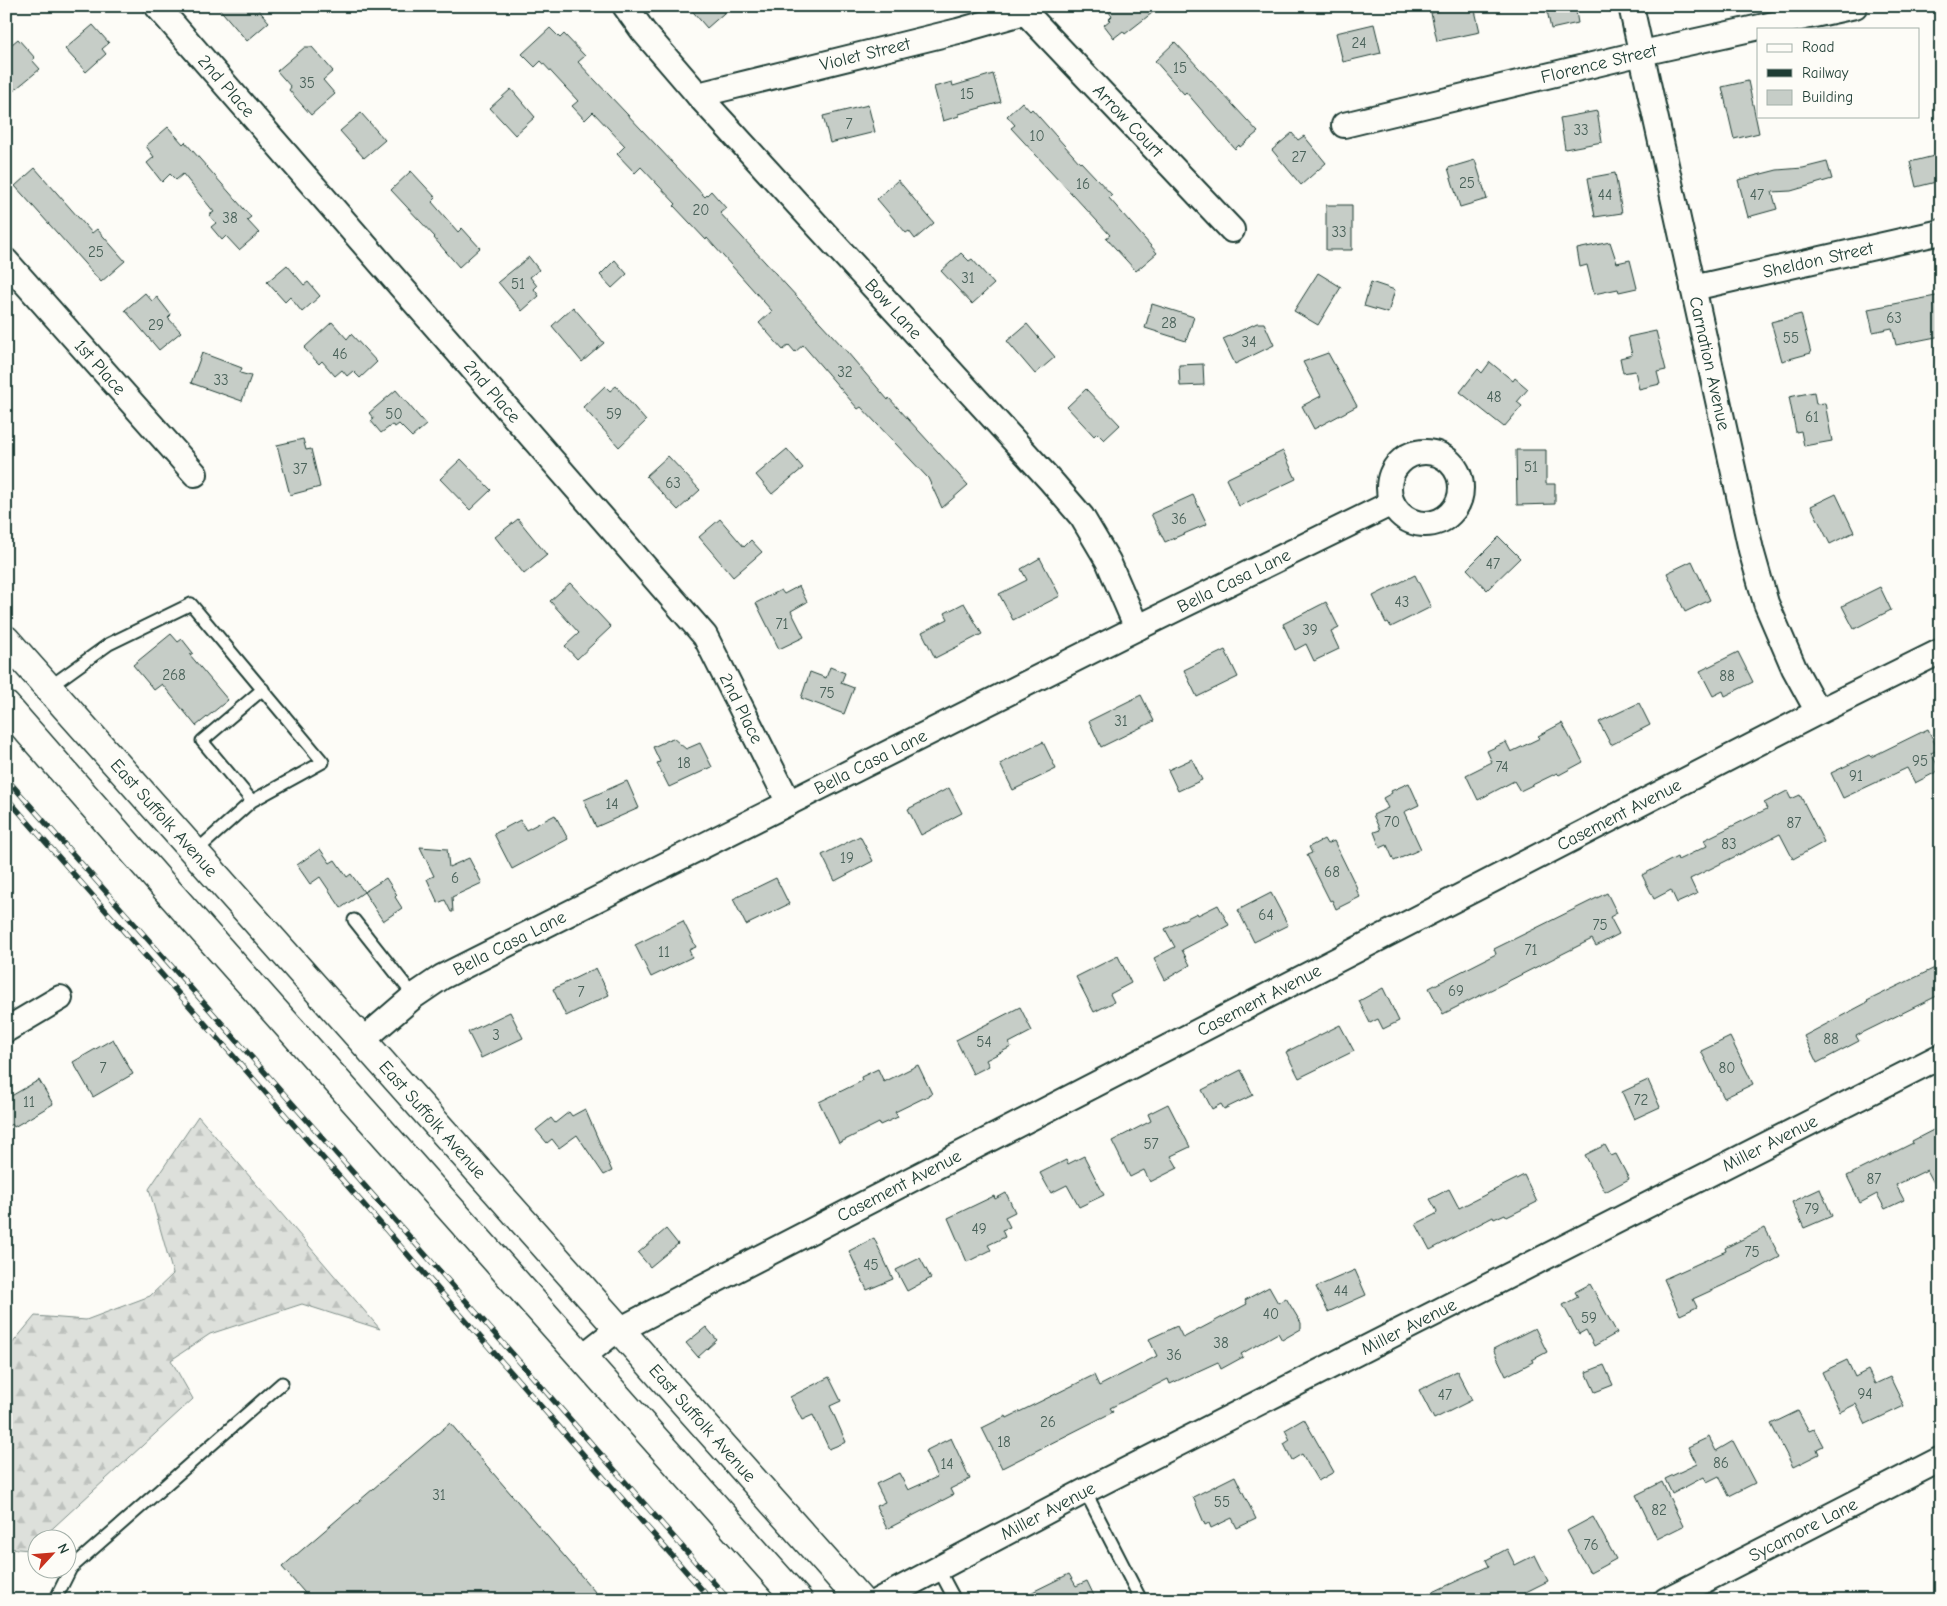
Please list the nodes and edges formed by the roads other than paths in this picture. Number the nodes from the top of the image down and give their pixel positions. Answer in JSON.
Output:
{"nodes":[{"id":1,"x":157,"y":6,"type":"edge"},
{"id":2,"x":625,"y":6,"type":"edge"},
{"id":3,"x":1631,"y":6,"type":"edge"},
{"id":4,"x":1855,"y":6,"type":"edge"},
{"id":5,"x":1028,"y":9,"type":"edge"},
{"id":6,"x":1642,"y":53,"type":"junction"},
{"id":7,"x":698,"y":95,"type":"junction"},
{"id":8,"x":1344,"y":125,"type":"dead end"},
{"id":9,"x":1232,"y":230,"type":"dead end"},
{"id":10,"x":1941,"y":232,"type":"edge"},
{"id":11,"x":6,"y":261,"type":"edge"},
{"id":12,"x":1693,"y":288,"type":"junction"},
{"id":13,"x":195,"y":474,"type":"dead end"},
{"id":14,"x":1392,"y":503,"type":"dead end"},
{"id":15,"x":1137,"y":628,"type":"junction"},
{"id":16,"x":6,"y":640,"type":"edge"},
{"id":17,"x":1941,"y":651,"type":"edge"},
{"id":18,"x":48,"y":688,"type":"junction"},
{"id":19,"x":262,"y":689,"type":"junction"},
{"id":20,"x":6,"y":706,"type":"edge"},
{"id":21,"x":1818,"y":712,"type":"junction"},
{"id":22,"x":252,"y":801,"type":"junction"},
{"id":23,"x":789,"y":804,"type":"junction"},
{"id":24,"x":195,"y":852,"type":"junction"},
{"id":25,"x":354,"y":920,"type":"dead end"},
{"id":26,"x":414,"y":996,"type":"junction"},
{"id":27,"x":60,"y":998,"type":"dead end"},
{"id":28,"x":6,"y":1030,"type":"edge"},
{"id":29,"x":362,"y":1041,"type":"junction"},
{"id":30,"x":1941,"y":1056,"type":"edge"},
{"id":31,"x":620,"y":1330,"type":"junction"},
{"id":32,"x":582,"y":1357,"type":"junction"},
{"id":33,"x":282,"y":1383,"type":"dead end"},
{"id":34,"x":1941,"y":1459,"type":"edge"},
{"id":35,"x":1085,"y":1491,"type":"junction"},
{"id":36,"x":938,"y":1568,"type":"junction"},
{"id":37,"x":1941,"y":1597,"type":"edge"},
{"id":38,"x":56,"y":1600,"type":"edge"},
{"id":39,"x":798,"y":1600,"type":"edge"},
{"id":40,"x":860,"y":1600,"type":"edge"},
{"id":41,"x":879,"y":1600,"type":"edge"},
{"id":42,"x":955,"y":1600,"type":"edge"},
{"id":43,"x":1141,"y":1600,"type":"edge"},
{"id":44,"x":1666,"y":1600,"type":"edge"},
{"id":45,"x":1938,"y":1600,"type":"edge"}],
"edges":[{"from":1,"to":23,"type":"street","name":"2nd Place"},
{"from":2,"to":7,"type":"street","name":"Bow Lane"},
{"from":3,"to":6,"type":"street","name":"Carnation Avenue"},
{"from":4,"to":6,"type":"street","name":"Florence Street"},
{"from":5,"to":7,"type":"street","name":"Violet Street"},
{"from":5,"to":9,"type":"street","name":"Arrow Court"},
{"from":6,"to":8,"type":"street","name":"Florence Street"},
{"from":6,"to":12,"type":"street","name":"Carnation Avenue"},
{"from":7,"to":15,"type":"street","name":"Bow Lane"},
{"from":10,"to":12,"type":"street","name":"Sheldon Street"},
{"from":11,"to":13,"type":"street","name":"1st Place"},
{"from":12,"to":21,"type":"street","name":"Carnation Avenue"},
{"from":14,"to":15,"type":"street","name":"Bella Casa Lane"},
{"from":15,"to":23,"type":"street","name":"Bella Casa Lane"},
{"from":16,"to":18,"type":"main road","name":"East Suffolk Avenue"},
{"from":17,"to":21,"type":"street","name":"Casement Avenue"},
{"from":18,"to":19,"type":"lane"},
{"from":18,"to":24,"type":"main road","name":"East Suffolk Avenue"},
{"from":19,"to":22,"type":"lane"},
{"from":19,"to":22,"type":"lane"},
{"from":20,"to":32,"type":"main road"},
{"from":21,"to":31,"type":"street","name":"Casement Avenue"},
{"from":22,"to":24,"type":"lane"},
{"from":23,"to":26,"type":"street","name":"Bella Casa Lane"},
{"from":24,"to":29,"type":"main road","name":"East Suffolk Avenue"},
{"from":25,"to":26,"type":"lane"},
{"from":26,"to":29,"type":"street","name":"Bella Casa Lane"},
{"from":27,"to":28,"type":"street"},
{"from":29,"to":31,"type":"main road","name":"East Suffolk Avenue"},
{"from":30,"to":35,"type":"street","name":"Miller Avenue"},
{"from":31,"to":32,"type":"street","name":"Casement Avenue"},
{"from":31,"to":40,"type":"main road","name":"East Suffolk Avenue"},
{"from":32,"to":39,"type":"main road"},
{"from":33,"to":38,"type":"lane"},
{"from":34,"to":44,"type":"street","name":"Sycamore Lane"},
{"from":35,"to":36,"type":"street","name":"Miller Avenue"},
{"from":35,"to":43,"type":"lane"},
{"from":36,"to":41,"type":"street","name":"Miller Avenue"},
{"from":36,"to":42,"type":"lane"},
{"from":37,"to":45,"type":"lane"}]}
